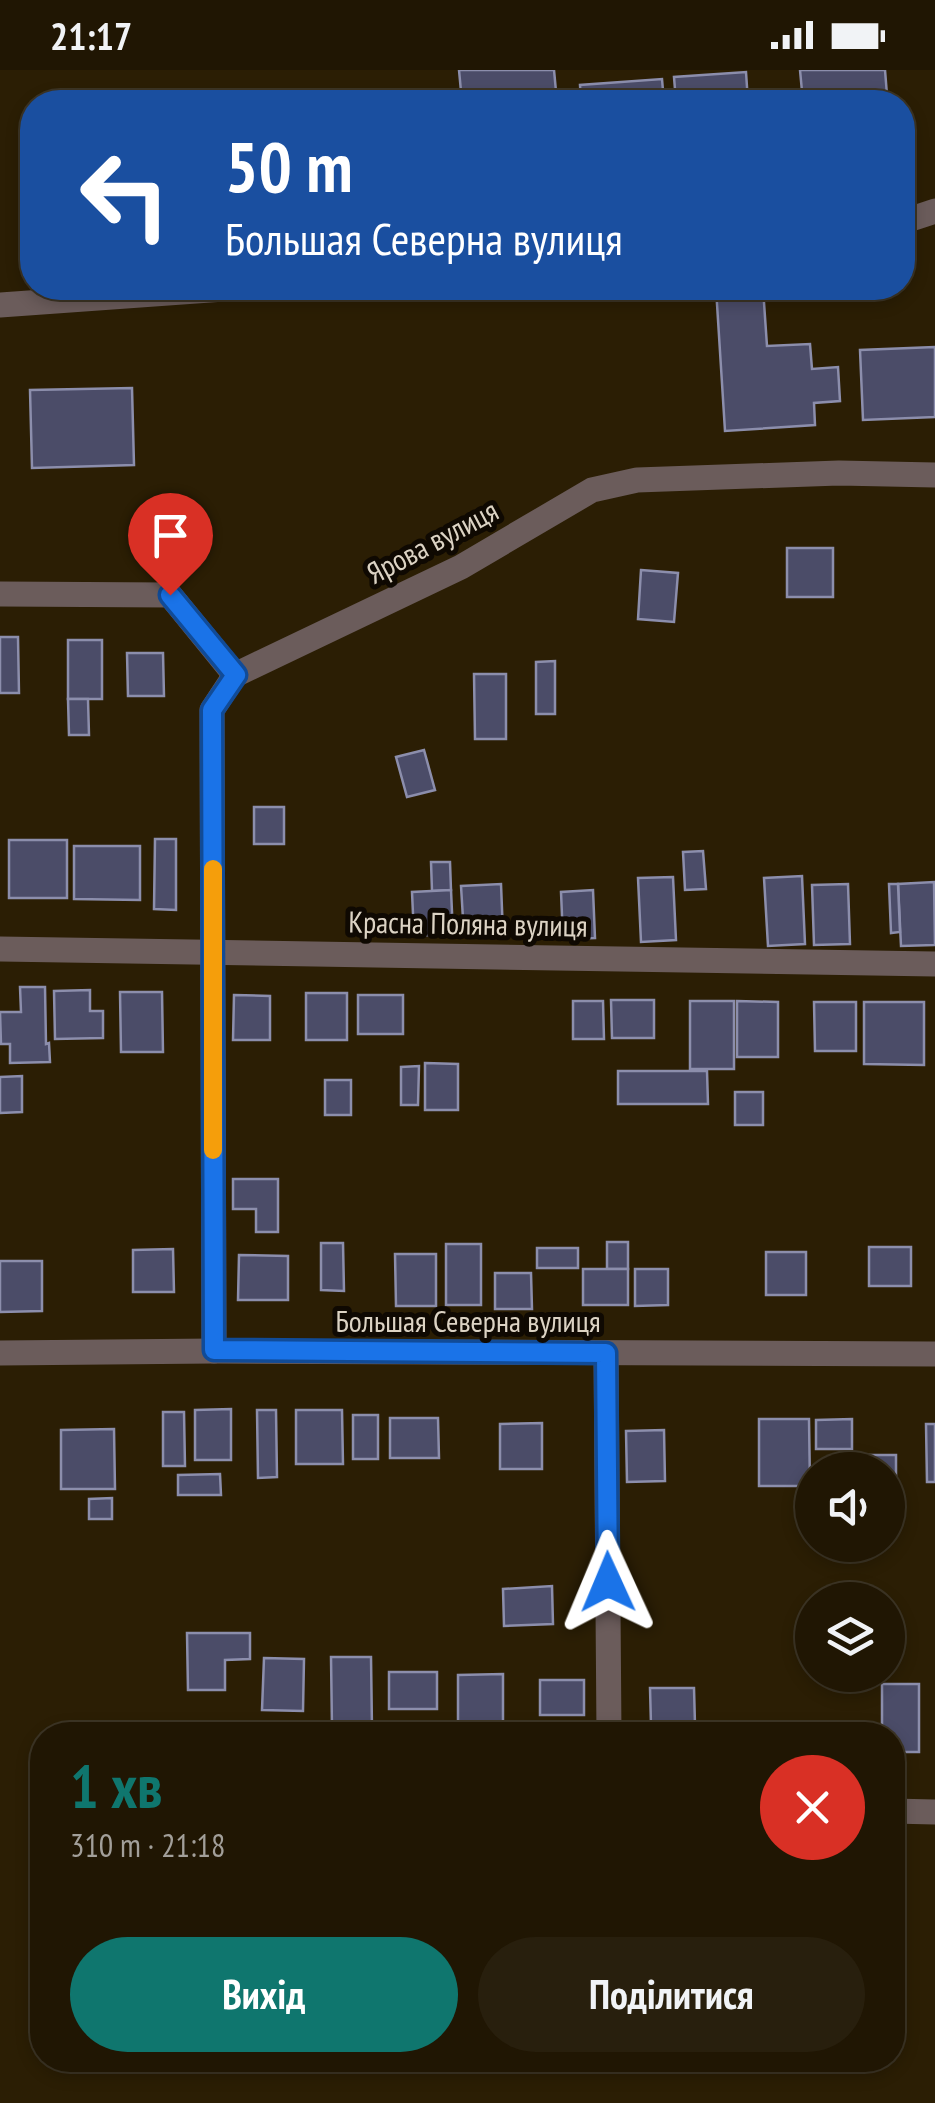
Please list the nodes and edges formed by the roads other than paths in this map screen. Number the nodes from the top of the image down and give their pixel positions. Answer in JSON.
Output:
{"nodes":[{"id":1,"x":70,"y":300,"type":"edge"},
{"id":2,"x":0,"y":305,"type":"edge"},
{"id":3,"x":935,"y":475,"type":"edge"},
{"id":4,"x":0,"y":594,"type":"edge"},
{"id":5,"x":236,"y":675,"type":"junction"},
{"id":6,"x":0,"y":949,"type":"edge"},
{"id":7,"x":213,"y":952,"type":"junction"},
{"id":8,"x":935,"y":964,"type":"edge"},
{"id":9,"x":214,"y":1350,"type":"junction"},
{"id":10,"x":0,"y":1353,"type":"edge"},
{"id":11,"x":606,"y":1353,"type":"junction"},
{"id":12,"x":935,"y":1354,"type":"edge"},
{"id":13,"x":610,"y":1722,"type":"edge"},
{"id":14,"x":905,"y":1811,"type":"edge"},
{"id":15,"x":935,"y":1812,"type":"edge"}],
"edges":[{"from":1,"to":2,"type":"street"},
{"from":3,"to":5,"type":"street","name":"Ярова вулиця"},
{"from":4,"to":5,"type":"street"},
{"from":5,"to":7,"type":"street"},
{"from":6,"to":7,"type":"street","name":"Красна Поляна вулиця"},
{"from":7,"to":8,"type":"street","name":"Красна Поляна вулиця"},
{"from":7,"to":9,"type":"street"},
{"from":9,"to":10,"type":"street","name":"Большая Северна вулиця"},
{"from":9,"to":11,"type":"street","name":"Большая Северна вулиця"},
{"from":11,"to":12,"type":"street","name":"Большая Северна вулиця"},
{"from":11,"to":13,"type":"street"},
{"from":14,"to":15,"type":"street"}]}
